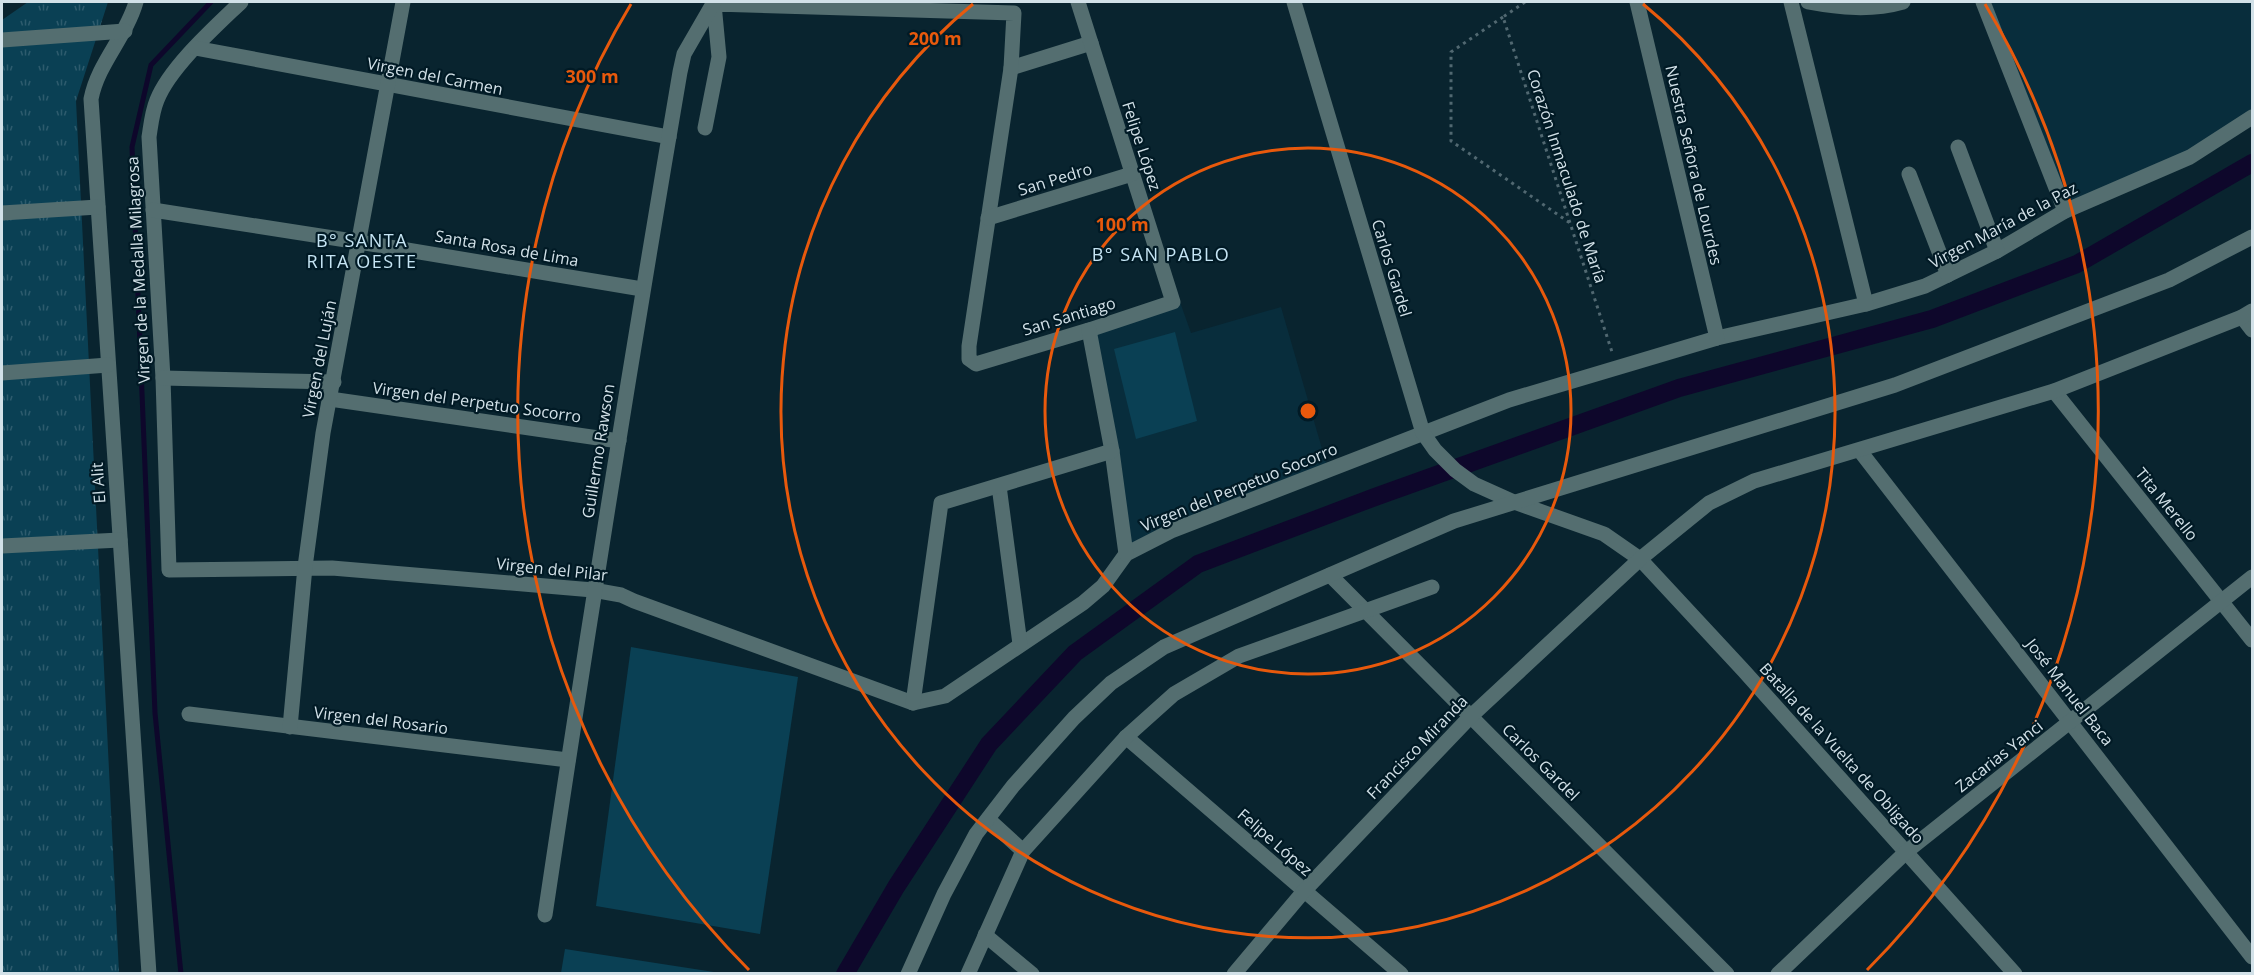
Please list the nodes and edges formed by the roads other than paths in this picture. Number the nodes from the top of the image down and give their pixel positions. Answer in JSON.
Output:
{"nodes":[{"id":1,"x":136,"y":2,"type":"edge"},
{"id":2,"x":241,"y":2,"type":"edge"},
{"id":3,"x":403,"y":2,"type":"edge"},
{"id":4,"x":1079,"y":2,"type":"edge"},
{"id":5,"x":1294,"y":2,"type":"edge"},
{"id":6,"x":1637,"y":2,"type":"edge"},
{"id":7,"x":1791,"y":2,"type":"edge"},
{"id":8,"x":1808,"y":2,"type":"edge"},
{"id":9,"x":1903,"y":2,"type":"edge"},
{"id":10,"x":1983,"y":2,"type":"edge"},
{"id":11,"x":714,"y":3,"type":"edge"},
{"id":12,"x":125,"y":31,"type":"junction"},
{"id":13,"x":2,"y":40,"type":"edge"},
{"id":14,"x":1091,"y":43,"type":"junction"},
{"id":15,"x":195,"y":48,"type":"junction"},
{"id":16,"x":1011,"y":68,"type":"junction"},
{"id":17,"x":387,"y":86,"type":"junction"},
{"id":18,"x":2253,"y":117,"type":"edge"},
{"id":19,"x":705,"y":128,"type":"dead end"},
{"id":20,"x":669,"y":137,"type":"junction"},
{"id":21,"x":1958,"y":147,"type":"dead end"},
{"id":22,"x":1132,"y":174,"type":"junction"},
{"id":23,"x":1909,"y":174,"type":"dead end"},
{"id":24,"x":98,"y":207,"type":"junction"},
{"id":25,"x":153,"y":210,"type":"junction"},
{"id":26,"x":2065,"y":211,"type":"junction"},
{"id":27,"x":2,"y":213,"type":"edge"},
{"id":28,"x":988,"y":218,"type":"junction"},
{"id":29,"x":2253,"y":237,"type":"edge"},
{"id":30,"x":359,"y":242,"type":"junction"},
{"id":31,"x":1997,"y":252,"type":"junction"},
{"id":32,"x":1947,"y":275,"type":"junction"},
{"id":33,"x":642,"y":289,"type":"junction"},
{"id":34,"x":1173,"y":302,"type":"joint"},
{"id":35,"x":1866,"y":304,"type":"junction"},
{"id":36,"x":2247,"y":314,"type":"edge"},
{"id":37,"x":1089,"y":330,"type":"junction"},
{"id":38,"x":2253,"y":330,"type":"edge"},
{"id":39,"x":1717,"y":338,"type":"junction"},
{"id":40,"x":108,"y":365,"type":"junction"},
{"id":41,"x":1617,"y":367,"type":"joint"},
{"id":42,"x":2,"y":373,"type":"edge"},
{"id":43,"x":163,"y":378,"type":"junction"},
{"id":44,"x":334,"y":382,"type":"junction"},
{"id":45,"x":2054,"y":391,"type":"junction"},
{"id":46,"x":330,"y":399,"type":"junction"},
{"id":47,"x":1423,"y":433,"type":"junction"},
{"id":48,"x":619,"y":441,"type":"junction"},
{"id":49,"x":1113,"y":451,"type":"junction"},
{"id":50,"x":1860,"y":451,"type":"junction"},
{"id":51,"x":999,"y":486,"type":"junction"},
{"id":52,"x":1514,"y":502,"type":"junction"},
{"id":53,"x":120,"y":540,"type":"junction"},
{"id":54,"x":2,"y":546,"type":"edge"},
{"id":55,"x":1126,"y":554,"type":"junction"},
{"id":56,"x":1640,"y":559,"type":"junction"},
{"id":57,"x":305,"y":567,"type":"junction"},
{"id":58,"x":169,"y":570,"type":"joint"},
{"id":59,"x":1330,"y":575,"type":"junction"},
{"id":60,"x":2253,"y":577,"type":"edge"},
{"id":61,"x":1432,"y":586,"type":"dead end"},
{"id":62,"x":593,"y":590,"type":"junction"},
{"id":63,"x":2222,"y":602,"type":"junction"},
{"id":64,"x":1365,"y":609,"type":"junction"},
{"id":65,"x":2253,"y":640,"type":"edge"},
{"id":66,"x":1020,"y":644,"type":"junction"},
{"id":67,"x":913,"y":703,"type":"junction"},
{"id":68,"x":189,"y":714,"type":"dead end"},
{"id":69,"x":1470,"y":717,"type":"junction"},
{"id":70,"x":2071,"y":722,"type":"junction"},
{"id":71,"x":290,"y":727,"type":"junction"},
{"id":72,"x":1126,"y":737,"type":"junction"},
{"id":73,"x":568,"y":760,"type":"junction"},
{"id":74,"x":988,"y":819,"type":"junction"},
{"id":75,"x":1023,"y":851,"type":"junction"},
{"id":76,"x":1906,"y":852,"type":"junction"},
{"id":77,"x":1304,"y":891,"type":"junction"},
{"id":78,"x":545,"y":915,"type":"dead end"},
{"id":79,"x":985,"y":935,"type":"junction"},
{"id":80,"x":2253,"y":957,"type":"edge"},
{"id":81,"x":149,"y":974,"type":"edge"},
{"id":82,"x":908,"y":974,"type":"edge"},
{"id":83,"x":968,"y":974,"type":"edge"},
{"id":84,"x":1032,"y":974,"type":"edge"},
{"id":85,"x":1234,"y":974,"type":"edge"},
{"id":86,"x":1401,"y":974,"type":"edge"},
{"id":87,"x":1727,"y":974,"type":"edge"},
{"id":88,"x":1778,"y":974,"type":"edge"},
{"id":89,"x":2014,"y":974,"type":"edge"}],
"edges":[{"from":1,"to":12,"type":"street","name":"El Alit"},
{"from":2,"to":15,"type":"street","name":"Virgen de la Medalla Milagrosa"},
{"from":3,"to":17,"type":"street","name":"Virgen del Luján"},
{"from":4,"to":14,"type":"street","name":"Felipe López"},
{"from":5,"to":47,"type":"street","name":"Carlos Gardel"},
{"from":6,"to":39,"type":"street","name":"Nuestra Señora de Lourdes"},
{"from":7,"to":35,"type":"street"},
{"from":8,"to":9,"type":"street"},
{"from":10,"to":26,"type":"street"},
{"from":11,"to":16,"type":"street"},
{"from":11,"to":19,"type":"street"},
{"from":11,"to":20,"type":"street","name":"Guillermo Rawson"},
{"from":12,"to":13,"type":"street"},
{"from":12,"to":24,"type":"street","name":"El Alit"},
{"from":14,"to":16,"type":"street"},
{"from":14,"to":22,"type":"street","name":"Felipe López"},
{"from":15,"to":17,"type":"street","name":"Virgen del Carmen"},
{"from":15,"to":25,"type":"street","name":"Virgen de la Medalla Milagrosa"},
{"from":16,"to":28,"type":"street"},
{"from":17,"to":20,"type":"street","name":"Virgen del Carmen"},
{"from":17,"to":30,"type":"street","name":"Virgen del Luján"},
{"from":18,"to":26,"type":"street","name":"Virgen María de la Paz"},
{"from":20,"to":33,"type":"street","name":"Guillermo Rawson"},
{"from":21,"to":31,"type":"street"},
{"from":22,"to":28,"type":"street","name":"San Pedro"},
{"from":22,"to":34,"type":"street","name":"Felipe López"},
{"from":23,"to":32,"type":"street"},
{"from":24,"to":27,"type":"street"},
{"from":24,"to":40,"type":"street","name":"El Alit"},
{"from":25,"to":30,"type":"street","name":"Santa Rosa de Lima"},
{"from":25,"to":43,"type":"street","name":"Virgen de la Medalla Milagrosa"},
{"from":26,"to":31,"type":"street","name":"Virgen María de la Paz"},
{"from":28,"to":37,"type":"street","name":"San Santiago"},
{"from":29,"to":52,"type":"street"},
{"from":30,"to":33,"type":"street","name":"Santa Rosa de Lima"},
{"from":30,"to":44,"type":"street","name":"Virgen del Luján"},
{"from":31,"to":32,"type":"street","name":"Virgen María de la Paz"},
{"from":32,"to":35,"type":"street","name":"Virgen María de la Paz"},
{"from":33,"to":48,"type":"street","name":"Guillermo Rawson"},
{"from":34,"to":37,"type":"street","name":"San Santiago"},
{"from":35,"to":39,"type":"street","name":"Virgen María de la Paz"},
{"from":36,"to":38,"type":"street"},
{"from":36,"to":45,"type":"street","name":"Francisco Miranda"},
{"from":37,"to":49,"type":"street"},
{"from":39,"to":41,"type":"street","name":"Virgen María de la Paz"},
{"from":40,"to":42,"type":"street"},
{"from":40,"to":53,"type":"street","name":"El Alit"},
{"from":41,"to":47,"type":"street","name":"Virgen del Perpetuo Socorro"},
{"from":43,"to":44,"type":"street"},
{"from":43,"to":58,"type":"street","name":"Virgen de la Medalla Milagrosa"},
{"from":44,"to":46,"type":"street","name":"Virgen del Luján"},
{"from":45,"to":50,"type":"street","name":"Francisco Miranda"},
{"from":45,"to":63,"type":"street","name":"Tita Merello"},
{"from":46,"to":48,"type":"street","name":"Virgen del Perpetuo Socorro"},
{"from":46,"to":57,"type":"street","name":"Virgen del Luján"},
{"from":47,"to":52,"type":"street","name":"Carlos Gardel"},
{"from":47,"to":55,"type":"street","name":"Virgen del Perpetuo Socorro"},
{"from":48,"to":62,"type":"street","name":"Guillermo Rawson"},
{"from":49,"to":51,"type":"street"},
{"from":49,"to":55,"type":"street"},
{"from":50,"to":56,"type":"street","name":"Francisco Miranda"},
{"from":50,"to":70,"type":"street","name":"José Manuel Baca"},
{"from":51,"to":66,"type":"street"},
{"from":51,"to":67,"type":"street"},
{"from":52,"to":56,"type":"street","name":"Batalla de la Vuelta de Obligado"},
{"from":52,"to":59,"type":"street"},
{"from":53,"to":54,"type":"street"},
{"from":53,"to":81,"type":"street","name":"El Alit"},
{"from":55,"to":66,"type":"street","name":"Virgen del Perpetuo Socorro"},
{"from":56,"to":69,"type":"street","name":"Francisco Miranda"},
{"from":56,"to":76,"type":"street","name":"Batalla de la Vuelta de Obligado"},
{"from":57,"to":58,"type":"street","name":"Virgen del Pilar"},
{"from":57,"to":62,"type":"street","name":"Virgen del Pilar"},
{"from":57,"to":71,"type":"street","name":"Virgen del Luján"},
{"from":59,"to":64,"type":"street","name":"Carlos Gardel"},
{"from":59,"to":74,"type":"street"},
{"from":60,"to":63,"type":"street","name":"Zacarias Yanci"},
{"from":61,"to":64,"type":"street"},
{"from":62,"to":67,"type":"street","name":"Virgen del Pilar"},
{"from":62,"to":73,"type":"street","name":"Guillermo Rawson"},
{"from":63,"to":65,"type":"street","name":"Tita Merello"},
{"from":63,"to":70,"type":"street","name":"Zacarias Yanci"},
{"from":64,"to":69,"type":"street","name":"Carlos Gardel"},
{"from":64,"to":72,"type":"street"},
{"from":66,"to":67,"type":"street","name":"Virgen del Perpetuo Socorro"},
{"from":68,"to":71,"type":"street","name":"Virgen del Rosario"},
{"from":69,"to":77,"type":"street","name":"Francisco Miranda"},
{"from":69,"to":87,"type":"street","name":"Carlos Gardel"},
{"from":70,"to":76,"type":"street","name":"Zacarias Yanci"},
{"from":70,"to":80,"type":"street","name":"José Manuel Baca"},
{"from":71,"to":73,"type":"street","name":"Virgen del Rosario"},
{"from":72,"to":75,"type":"street"},
{"from":72,"to":77,"type":"street","name":"Felipe López"},
{"from":73,"to":78,"type":"street","name":"Guillermo Rawson"},
{"from":74,"to":75,"type":"street"},
{"from":74,"to":82,"type":"street"},
{"from":75,"to":79,"type":"street"},
{"from":76,"to":88,"type":"street","name":"Zacarias Yanci"},
{"from":76,"to":89,"type":"street","name":"Batalla de la Vuelta de Obligado"},
{"from":77,"to":85,"type":"street","name":"Francisco Miranda"},
{"from":77,"to":86,"type":"street","name":"Felipe López"},
{"from":79,"to":83,"type":"street"},
{"from":79,"to":84,"type":"street"}]}
